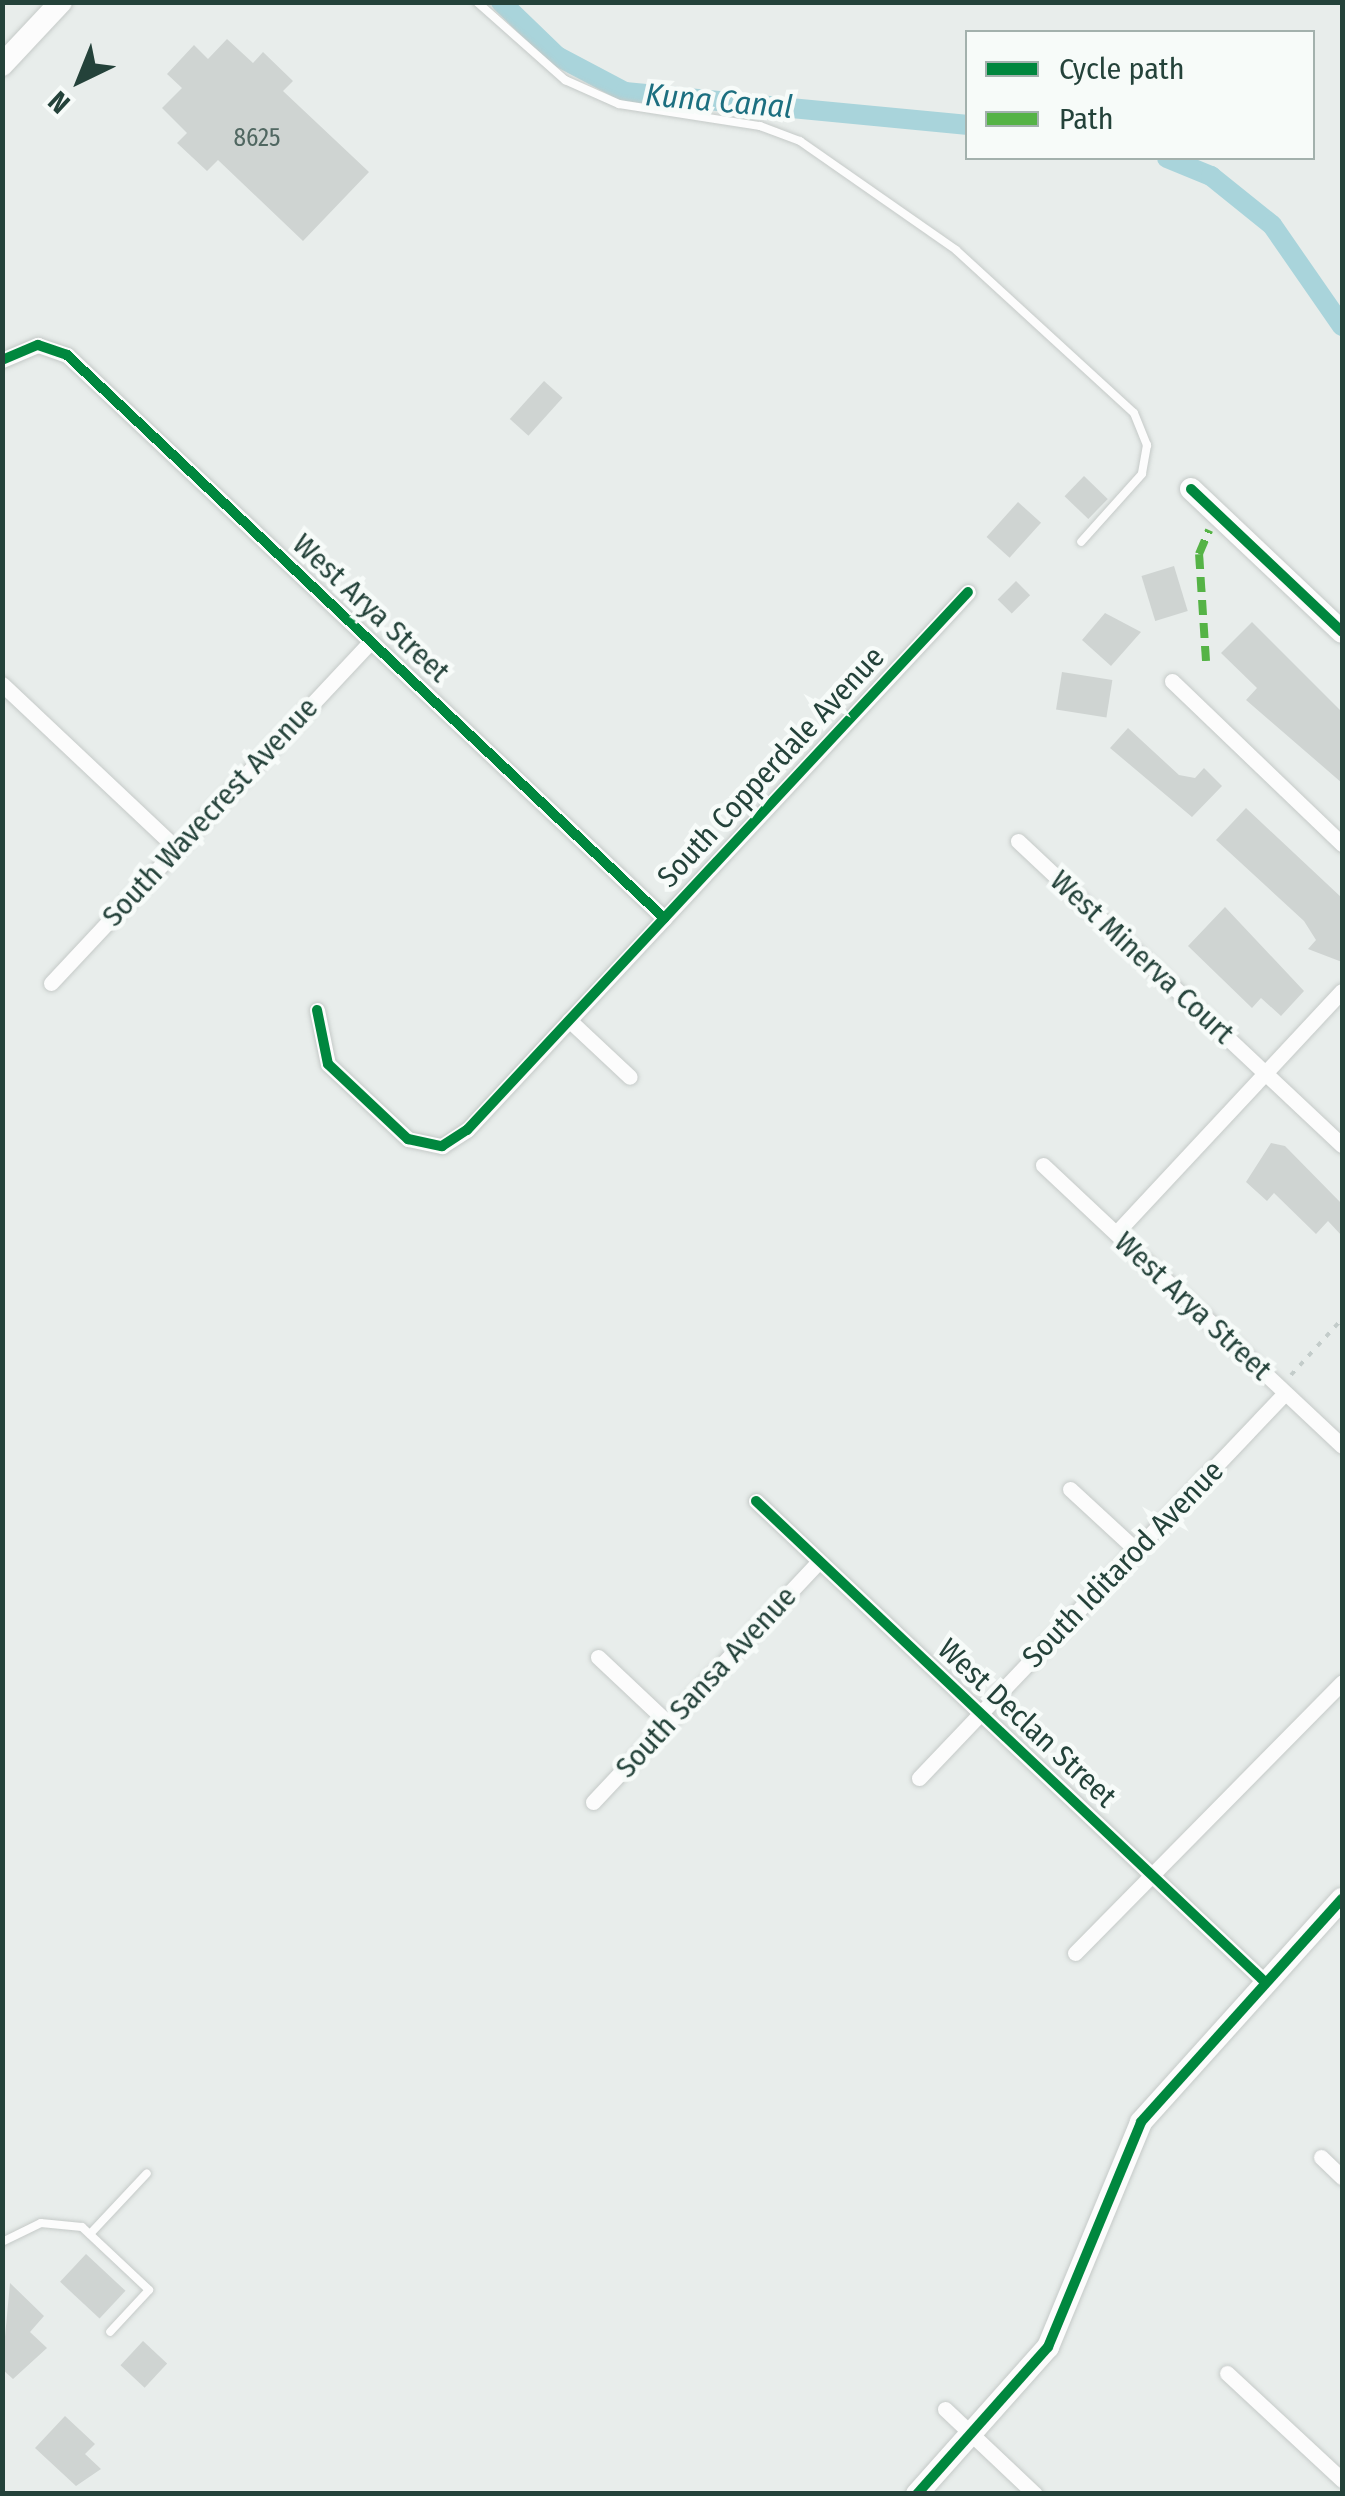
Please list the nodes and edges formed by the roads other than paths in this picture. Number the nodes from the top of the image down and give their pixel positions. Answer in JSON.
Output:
{"nodes":[{"id":1,"x":61,"y":2,"type":"edge"},
{"id":2,"x":476,"y":2,"type":"edge"},
{"id":3,"x":2,"y":64,"type":"edge"},
{"id":4,"x":2,"y":360,"type":"edge"},
{"id":5,"x":1190,"y":489,"type":"dead end"},
{"id":6,"x":1082,"y":542,"type":"dead end"},
{"id":7,"x":968,"y":592,"type":"dead end"},
{"id":8,"x":1342,"y":632,"type":"edge"},
{"id":9,"x":370,"y":642,"type":"junction"},
{"id":10,"x":1172,"y":681,"type":"dead end"},
{"id":11,"x":2,"y":684,"type":"edge"},
{"id":12,"x":1018,"y":841,"type":"dead end"},
{"id":13,"x":1342,"y":844,"type":"edge"},
{"id":14,"x":176,"y":846,"type":"junction"},
{"id":15,"x":664,"y":918,"type":"junction"},
{"id":16,"x":51,"y":983,"type":"dead end"},
{"id":17,"x":1342,"y":991,"type":"edge"},
{"id":18,"x":317,"y":1010,"type":"dead end"},
{"id":19,"x":569,"y":1020,"type":"junction"},
{"id":20,"x":1266,"y":1073,"type":"junction"},
{"id":21,"x":630,"y":1077,"type":"dead end"},
{"id":22,"x":1342,"y":1145,"type":"edge"},
{"id":23,"x":1043,"y":1165,"type":"dead end"},
{"id":24,"x":1116,"y":1233,"type":"junction"},
{"id":25,"x":1285,"y":1393,"type":"junction"},
{"id":26,"x":1342,"y":1446,"type":"edge"},
{"id":27,"x":1070,"y":1488,"type":"dead end"},
{"id":28,"x":756,"y":1501,"type":"dead end"},
{"id":29,"x":1136,"y":1550,"type":"junction"},
{"id":30,"x":820,"y":1561,"type":"junction"},
{"id":31,"x":598,"y":1656,"type":"dead end"},
{"id":32,"x":1342,"y":1682,"type":"edge"},
{"id":33,"x":981,"y":1713,"type":"junction"},
{"id":34,"x":668,"y":1722,"type":"junction"},
{"id":35,"x":918,"y":1778,"type":"dead end"},
{"id":36,"x":593,"y":1802,"type":"dead end"},
{"id":37,"x":1151,"y":1874,"type":"junction"},
{"id":38,"x":1342,"y":1899,"type":"edge"},
{"id":39,"x":1075,"y":1953,"type":"dead end"},
{"id":40,"x":1264,"y":1981,"type":"junction"},
{"id":41,"x":1320,"y":2157,"type":"dead end"},
{"id":42,"x":147,"y":2172,"type":"dead end"},
{"id":43,"x":1342,"y":2177,"type":"edge"},
{"id":44,"x":90,"y":2234,"type":"junction"},
{"id":45,"x":2,"y":2242,"type":"edge"},
{"id":46,"x":110,"y":2332,"type":"dead end"},
{"id":47,"x":1228,"y":2374,"type":"dead end"},
{"id":48,"x":945,"y":2409,"type":"dead end"},
{"id":49,"x":972,"y":2434,"type":"junction"},
{"id":50,"x":1342,"y":2480,"type":"edge"},
{"id":51,"x":917,"y":2494,"type":"edge"},
{"id":52,"x":1035,"y":2494,"type":"edge"}],
"edges":[{"from":1,"to":3,"type":"street"},
{"from":2,"to":6,"type":"lane"},
{"from":4,"to":9,"type":"street","name":"West Arya Street"},
{"from":5,"to":8,"type":"street"},
{"from":7,"to":15,"type":"street","name":"South Copperdale Avenue"},
{"from":9,"to":14,"type":"street","name":"South Wavecrest Avenue"},
{"from":9,"to":15,"type":"street","name":"West Arya Street"},
{"from":10,"to":13,"type":"street"},
{"from":11,"to":14,"type":"street"},
{"from":12,"to":20,"type":"street","name":"West Minerva Court"},
{"from":14,"to":16,"type":"street","name":"South Wavecrest Avenue"},
{"from":15,"to":19,"type":"street","name":"South Copperdale Avenue"},
{"from":17,"to":20,"type":"street"},
{"from":18,"to":19,"type":"street","name":"South Copperdale Avenue"},
{"from":19,"to":21,"type":"street"},
{"from":20,"to":22,"type":"street","name":"West Minerva Court"},
{"from":20,"to":24,"type":"street"},
{"from":23,"to":24,"type":"street","name":"West Arya Street"},
{"from":24,"to":25,"type":"street","name":"West Arya Street"},
{"from":25,"to":26,"type":"street","name":"West Arya Street"},
{"from":25,"to":29,"type":"street","name":"South Iditarod Avenue"},
{"from":27,"to":29,"type":"street"},
{"from":28,"to":30,"type":"street","name":"West Declan Street"},
{"from":29,"to":33,"type":"street","name":"South Iditarod Avenue"},
{"from":30,"to":33,"type":"street","name":"West Declan Street"},
{"from":30,"to":34,"type":"street","name":"South Sansa Avenue"},
{"from":31,"to":34,"type":"street"},
{"from":32,"to":37,"type":"street"},
{"from":33,"to":35,"type":"street","name":"South Iditarod Avenue"},
{"from":33,"to":37,"type":"street","name":"West Declan Street"},
{"from":34,"to":36,"type":"street","name":"South Sansa Avenue"},
{"from":37,"to":39,"type":"street"},
{"from":37,"to":40,"type":"street","name":"West Declan Street"},
{"from":38,"to":40,"type":"street"},
{"from":40,"to":49,"type":"street"},
{"from":41,"to":43,"type":"street"},
{"from":42,"to":44,"type":"lane"},
{"from":44,"to":45,"type":"lane"},
{"from":44,"to":46,"type":"lane"},
{"from":47,"to":50,"type":"street"},
{"from":48,"to":49,"type":"street"},
{"from":49,"to":51,"type":"street"},
{"from":49,"to":52,"type":"street"}]}
